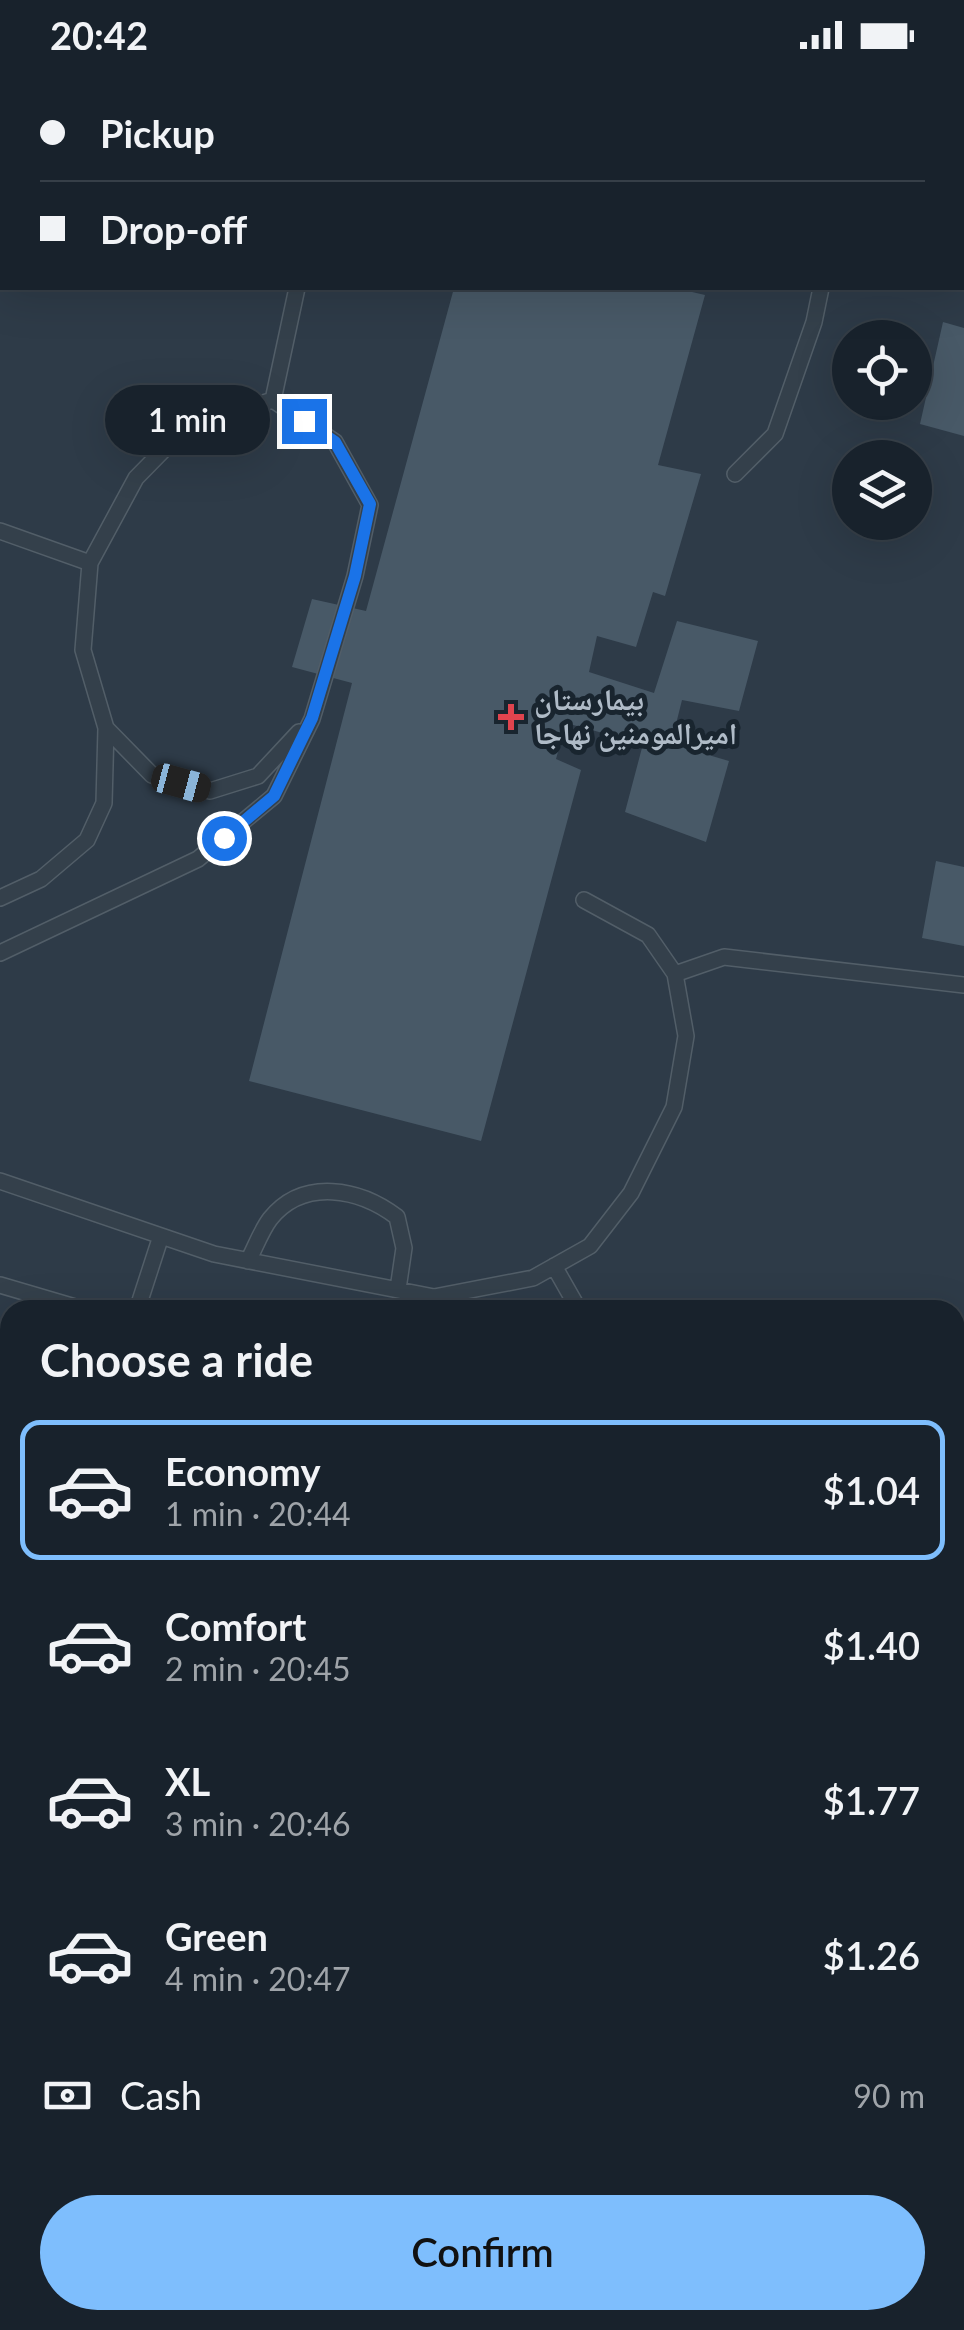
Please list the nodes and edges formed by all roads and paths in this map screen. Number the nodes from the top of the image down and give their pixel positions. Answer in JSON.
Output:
{"nodes":[{"id":1,"x":297,"y":290,"type":"edge"},
{"id":2,"x":816,"y":292,"type":"edge"},
{"id":3,"x":273,"y":400,"type":"junction"},
{"id":4,"x":735,"y":474,"type":"dead end"},
{"id":5,"x":0,"y":531,"type":"edge"},
{"id":6,"x":90,"y":562,"type":"junction"},
{"id":7,"x":312,"y":718,"type":"junction"},
{"id":8,"x":106,"y":728,"type":"junction"},
{"id":9,"x":0,"y":898,"type":"edge"},
{"id":10,"x":584,"y":900,"type":"dead end"},
{"id":11,"x":0,"y":954,"type":"edge"},
{"id":12,"x":676,"y":974,"type":"junction"},
{"id":13,"x":964,"y":985,"type":"edge"},
{"id":14,"x":0,"y":1181,"type":"edge"},
{"id":15,"x":160,"y":1239,"type":"junction"},
{"id":16,"x":248,"y":1261,"type":"junction"},
{"id":17,"x":554,"y":1266,"type":"junction"},
{"id":18,"x":0,"y":1285,"type":"edge"},
{"id":19,"x":398,"y":1290,"type":"junction"},
{"id":20,"x":52,"y":1300,"type":"edge"},
{"id":21,"x":140,"y":1300,"type":"edge"},
{"id":22,"x":573,"y":1300,"type":"edge"}],
"edges":[{"from":1,"to":3,"type":"lane"},
{"from":2,"to":4,"type":"lane"},
{"from":3,"to":6,"type":"lane"},
{"from":3,"to":7,"type":"lane"},
{"from":5,"to":6,"type":"lane"},
{"from":6,"to":8,"type":"lane"},
{"from":7,"to":8,"type":"lane"},
{"from":7,"to":11,"type":"lane"},
{"from":8,"to":9,"type":"lane"},
{"from":10,"to":12,"type":"lane"},
{"from":12,"to":13,"type":"lane"},
{"from":12,"to":17,"type":"lane"},
{"from":14,"to":15,"type":"lane"},
{"from":15,"to":16,"type":"lane"},
{"from":15,"to":21,"type":"lane"},
{"from":16,"to":19,"type":"lane"},
{"from":16,"to":19,"type":"lane"},
{"from":17,"to":19,"type":"lane"},
{"from":17,"to":22,"type":"lane"},
{"from":18,"to":20,"type":"lane"}]}
